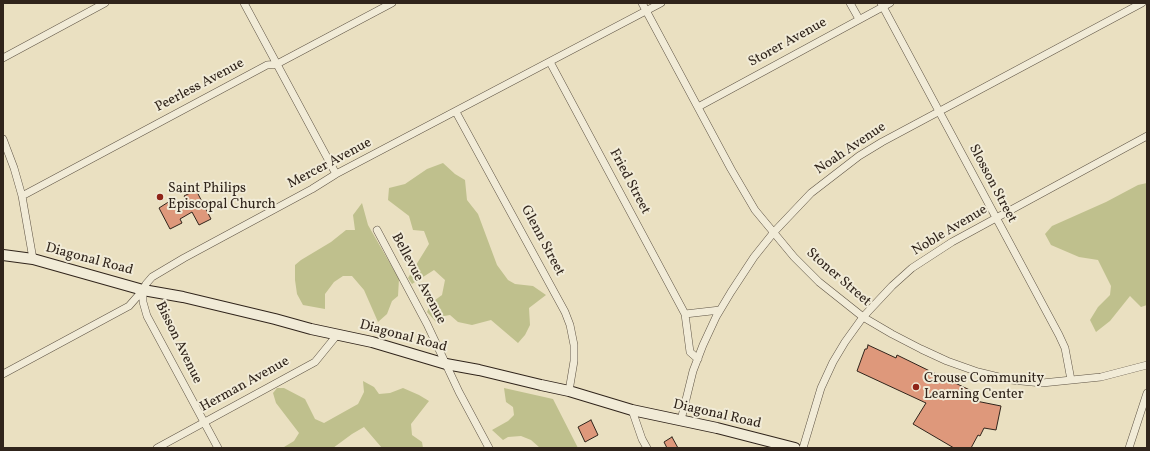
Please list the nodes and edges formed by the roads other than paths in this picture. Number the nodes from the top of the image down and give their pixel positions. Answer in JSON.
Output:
{"nodes":[{"id":1,"x":106,"y":3,"type":"edge"},
{"id":2,"x":244,"y":3,"type":"edge"},
{"id":3,"x":392,"y":3,"type":"edge"},
{"id":4,"x":642,"y":3,"type":"edge"},
{"id":5,"x":661,"y":3,"type":"edge"},
{"id":6,"x":850,"y":3,"type":"edge"},
{"id":7,"x":890,"y":3,"type":"edge"},
{"id":8,"x":1142,"y":3,"type":"edge"},
{"id":9,"x":882,"y":5,"type":"edge"},
{"id":10,"x":646,"y":11,"type":"junction"},
{"id":11,"x":859,"y":19,"type":"junction"},
{"id":12,"x":3,"y":58,"type":"edge"},
{"id":13,"x":550,"y":62,"type":"junction"},
{"id":14,"x":277,"y":64,"type":"junction"},
{"id":15,"x":698,"y":107,"type":"junction"},
{"id":16,"x":456,"y":112,"type":"junction"},
{"id":17,"x":939,"y":112,"type":"junction"},
{"id":18,"x":1147,"y":136,"type":"edge"},
{"id":19,"x":3,"y":139,"type":"edge"},
{"id":20,"x":336,"y":174,"type":"junction"},
{"id":21,"x":22,"y":196,"type":"junction"},
{"id":22,"x":996,"y":218,"type":"junction"},
{"id":23,"x":378,"y":230,"type":"dead end"},
{"id":24,"x":774,"y":232,"type":"junction"},
{"id":25,"x":3,"y":255,"type":"edge"},
{"id":26,"x":33,"y":259,"type":"junction"},
{"id":27,"x":143,"y":290,"type":"junction"},
{"id":28,"x":720,"y":310,"type":"junction"},
{"id":29,"x":685,"y":314,"type":"junction"},
{"id":30,"x":863,"y":317,"type":"junction"},
{"id":31,"x":337,"y":335,"type":"junction"},
{"id":32,"x":698,"y":359,"type":"junction"},
{"id":33,"x":446,"y":364,"type":"junction"},
{"id":34,"x":1147,"y":365,"type":"edge"},
{"id":35,"x":3,"y":374,"type":"edge"},
{"id":36,"x":1071,"y":380,"type":"junction"},
{"id":37,"x":569,"y":391,"type":"junction"},
{"id":38,"x":1147,"y":393,"type":"edge"},
{"id":39,"x":632,"y":410,"type":"junction"},
{"id":40,"x":681,"y":420,"type":"junction"},
{"id":41,"x":204,"y":422,"type":"junction"},
{"id":42,"x":157,"y":448,"type":"edge"},
{"id":43,"x":218,"y":448,"type":"edge"},
{"id":44,"x":489,"y":448,"type":"edge"},
{"id":45,"x":647,"y":448,"type":"edge"},
{"id":46,"x":795,"y":448,"type":"edge"},
{"id":47,"x":803,"y":448,"type":"edge"},
{"id":48,"x":1128,"y":448,"type":"edge"}],
"edges":[{"from":1,"to":12,"type":"street"},
{"from":2,"to":14,"type":"street"},
{"from":3,"to":14,"type":"street","name":"Peerless Avenue"},
{"from":4,"to":10,"type":"street","name":"Stoner Street"},
{"from":5,"to":10,"type":"street","name":"Mercer Avenue"},
{"from":6,"to":11,"type":"street"},
{"from":7,"to":9,"type":"street","name":"Storer Avenue"},
{"from":8,"to":17,"type":"street","name":"Noah Avenue"},
{"from":9,"to":11,"type":"street","name":"Storer Avenue"},
{"from":9,"to":17,"type":"street","name":"Slosson Street"},
{"from":10,"to":13,"type":"street","name":"Mercer Avenue"},
{"from":10,"to":15,"type":"street","name":"Stoner Street"},
{"from":11,"to":15,"type":"street","name":"Storer Avenue"},
{"from":13,"to":16,"type":"street","name":"Mercer Avenue"},
{"from":13,"to":29,"type":"street","name":"Fried Street"},
{"from":14,"to":20,"type":"street"},
{"from":14,"to":21,"type":"street","name":"Peerless Avenue"},
{"from":15,"to":24,"type":"street","name":"Stoner Street"},
{"from":16,"to":20,"type":"street","name":"Mercer Avenue"},
{"from":16,"to":37,"type":"street","name":"Glenn Street"},
{"from":17,"to":22,"type":"street","name":"Slosson Street"},
{"from":17,"to":24,"type":"street","name":"Noah Avenue"},
{"from":18,"to":22,"type":"street","name":"Noble Avenue"},
{"from":19,"to":21,"type":"street"},
{"from":20,"to":27,"type":"street","name":"Mercer Avenue"},
{"from":21,"to":26,"type":"street"},
{"from":22,"to":30,"type":"street","name":"Noble Avenue"},
{"from":22,"to":36,"type":"street","name":"Slosson Street"},
{"from":23,"to":33,"type":"street","name":"Bellevue Avenue"},
{"from":24,"to":28,"type":"street","name":"Noah Avenue"},
{"from":24,"to":30,"type":"street","name":"Stoner Street"},
{"from":25,"to":26,"type":"street","name":"Diagonal Road"},
{"from":26,"to":27,"type":"street","name":"Diagonal Road"},
{"from":27,"to":31,"type":"street","name":"Diagonal Road"},
{"from":27,"to":35,"type":"street","name":"Mercer Avenue"},
{"from":27,"to":41,"type":"street","name":"Bisson Avenue"},
{"from":28,"to":29,"type":"street"},
{"from":28,"to":32,"type":"street","name":"Noah Avenue"},
{"from":29,"to":32,"type":"street","name":"Fried Street"},
{"from":30,"to":36,"type":"street","name":"Stoner Street"},
{"from":30,"to":47,"type":"street","name":"Noble Avenue"},
{"from":31,"to":33,"type":"street","name":"Diagonal Road"},
{"from":31,"to":41,"type":"street","name":"Herman Avenue"},
{"from":32,"to":40,"type":"street","name":"Noah Avenue"},
{"from":33,"to":37,"type":"street","name":"Diagonal Road"},
{"from":33,"to":44,"type":"street","name":"Bellevue Avenue"},
{"from":34,"to":36,"type":"street","name":"Stoner Street"},
{"from":37,"to":39,"type":"street","name":"Diagonal Road"},
{"from":38,"to":48,"type":"street"},
{"from":39,"to":40,"type":"street","name":"Diagonal Road"},
{"from":39,"to":45,"type":"street"},
{"from":40,"to":46,"type":"street","name":"Diagonal Road"},
{"from":41,"to":42,"type":"street","name":"Herman Avenue"},
{"from":41,"to":43,"type":"street","name":"Bisson Avenue"}]}
